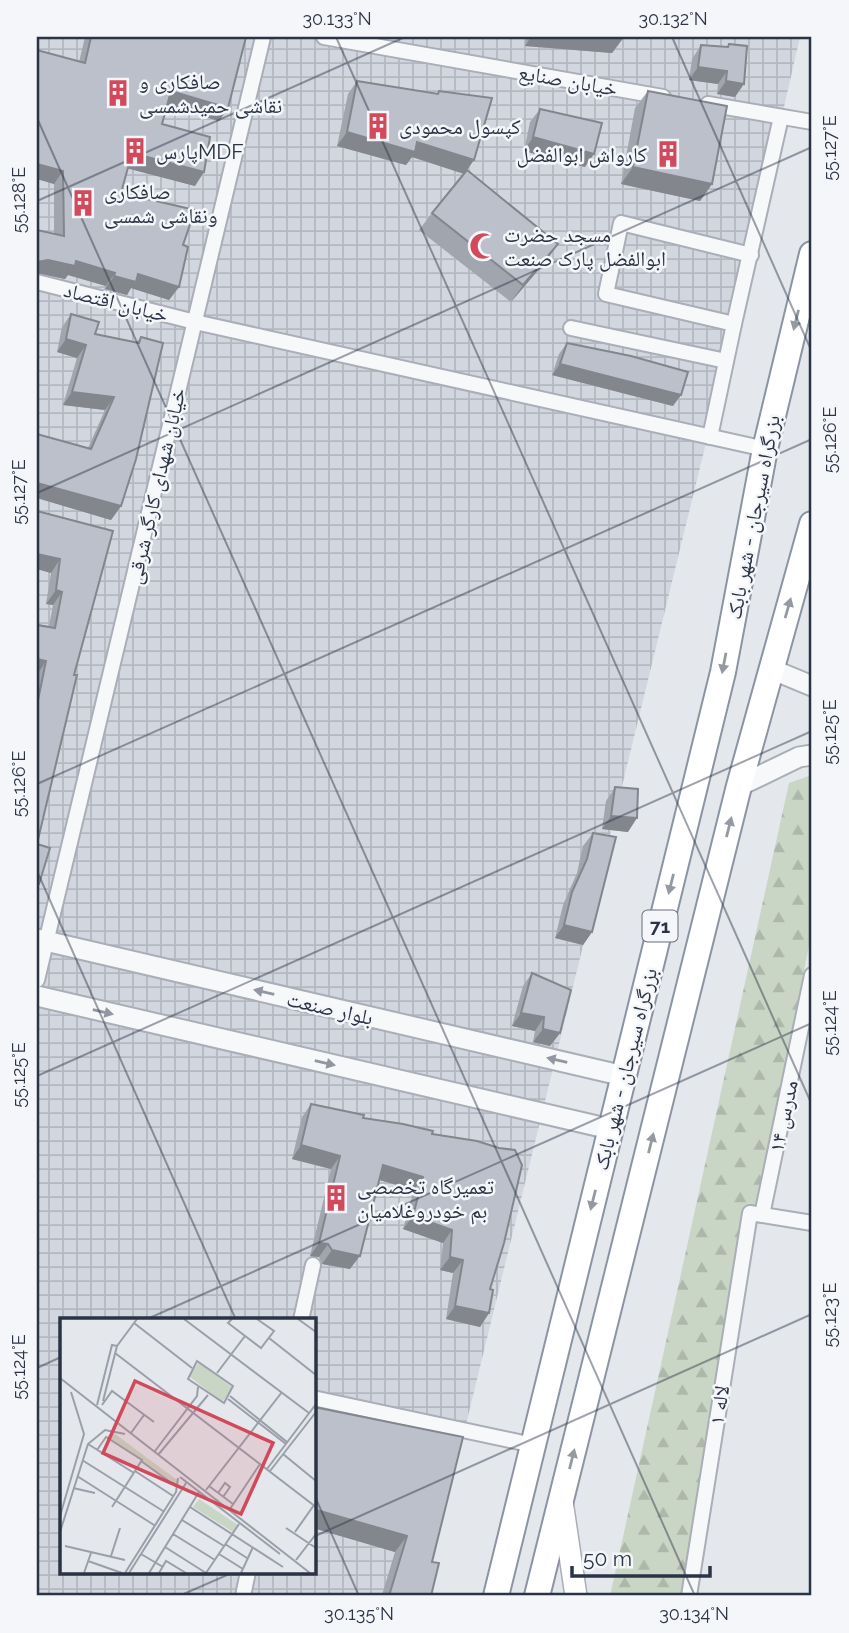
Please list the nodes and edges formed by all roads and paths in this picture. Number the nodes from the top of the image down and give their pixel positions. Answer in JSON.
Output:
{"nodes":[{"id":1,"x":263,"y":37,"type":"edge"},
{"id":2,"x":324,"y":37,"type":"edge"},
{"id":3,"x":782,"y":117,"type":"junction"},
{"id":4,"x":812,"y":121,"type":"edge"},
{"id":5,"x":812,"y":254,"type":"edge"},
{"id":6,"x":751,"y":255,"type":"junction"},
{"id":7,"x":37,"y":282,"type":"edge"},
{"id":8,"x":195,"y":322,"type":"junction"},
{"id":9,"x":734,"y":324,"type":"junction"},
{"id":10,"x":571,"y":328,"type":"dead end"},
{"id":11,"x":726,"y":360,"type":"junction"},
{"id":12,"x":710,"y":437,"type":"junction"},
{"id":13,"x":765,"y":449,"type":"junction"},
{"id":14,"x":812,"y":524,"type":"edge"},
{"id":15,"x":771,"y":669,"type":"junction"},
{"id":16,"x":812,"y":686,"type":"edge"},
{"id":17,"x":812,"y":755,"type":"edge"},
{"id":18,"x":739,"y":786,"type":"junction"},
{"id":19,"x":44,"y":939,"type":"edge"},
{"id":20,"x":812,"y":975,"type":"edge"},
{"id":21,"x":37,"y":980,"type":"edge"},
{"id":22,"x":37,"y":996,"type":"edge"},
{"id":23,"x":624,"y":1076,"type":"junction"},
{"id":24,"x":610,"y":1129,"type":"junction"},
{"id":25,"x":756,"y":1214,"type":"junction"},
{"id":26,"x":812,"y":1223,"type":"edge"},
{"id":27,"x":313,"y":1265,"type":"dead end"},
{"id":28,"x":301,"y":1318,"type":"edge"},
{"id":29,"x":315,"y":1398,"type":"edge"},
{"id":30,"x":533,"y":1445,"type":"junction"},
{"id":31,"x":562,"y":1501,"type":"junction"},
{"id":32,"x":248,"y":1574,"type":"edge"},
{"id":33,"x":243,"y":1596,"type":"edge"},
{"id":34,"x":496,"y":1596,"type":"edge"},
{"id":35,"x":537,"y":1596,"type":"edge"},
{"id":36,"x":576,"y":1596,"type":"edge"},
{"id":37,"x":689,"y":1596,"type":"edge"}],
"edges":[{"from":1,"to":8,"type":"street","name":"خیابان شهدای کارگر شرقی"},
{"from":2,"to":3,"type":"street","name":"خیابان صنایع"},
{"from":3,"to":4,"type":"street","name":"خیابان صنایع"},
{"from":3,"to":6,"type":"street"},
{"from":5,"to":13,"type":"highway","name":"بزرگراه سیرجان - شهر بابک","number":"71","one_way":true},
{"from":6,"to":9,"type":"street"},
{"from":6,"to":9,"type":"street"},
{"from":7,"to":8,"type":"street","name":"خیابان اقتصاد"},
{"from":8,"to":12,"type":"street","name":"خیابان اقتصاد"},
{"from":8,"to":19,"type":"street","name":"خیابان شهدای کارگر شرقی"},
{"from":9,"to":11,"type":"street"},
{"from":10,"to":11,"type":"street"},
{"from":11,"to":12,"type":"street"},
{"from":12,"to":13,"type":"street","name":"خیابان اقتصاد"},
{"from":13,"to":23,"type":"highway","name":"بزرگراه سیرجان - شهر بابک","number":"71","one_way":true},
{"from":15,"to":14,"type":"highway","name":"بزرگراه سیرجان - شهر بابک","number":"71","one_way":true},
{"from":15,"to":16,"type":"street"},
{"from":15,"to":18,"type":"highway","name":"بزرگراه سیرجان - شهر بابک","number":"71"},
{"from":17,"to":18,"type":"street"},
{"from":31,"to":18,"type":"highway","name":"بزرگراه سیرجان - شهر بابک","number":"71","one_way":true},
{"from":19,"to":21,"type":"street","name":"خیابان شهدای کارگر شرقی"},
{"from":23,"to":19,"type":"street","name":"بلوار صنعت","one_way":true},
{"from":20,"to":25,"type":"street","name":"مدرس ۱۴"},
{"from":22,"to":24,"type":"street","one_way":true},
{"from":23,"to":24,"type":"highway","name":"بزرگراه سیرجان - شهر بابک","number":"71"},
{"from":24,"to":30,"type":"highway","name":"بزرگراه سیرجان - شهر بابک","number":"71","one_way":true},
{"from":25,"to":26,"type":"street"},
{"from":25,"to":37,"type":"street","name":"لاله ۱"},
{"from":27,"to":28,"type":"street"},
{"from":29,"to":30,"type":"street"},
{"from":30,"to":34,"type":"highway","name":"بزرگراه سیرجان - شهر بابک","number":"71"},
{"from":31,"to":35,"type":"highway","name":"بزرگراه سیرجان - شهر بابک","number":"71"},
{"from":31,"to":36,"type":"main road"},
{"from":32,"to":33,"type":"street"}]}
